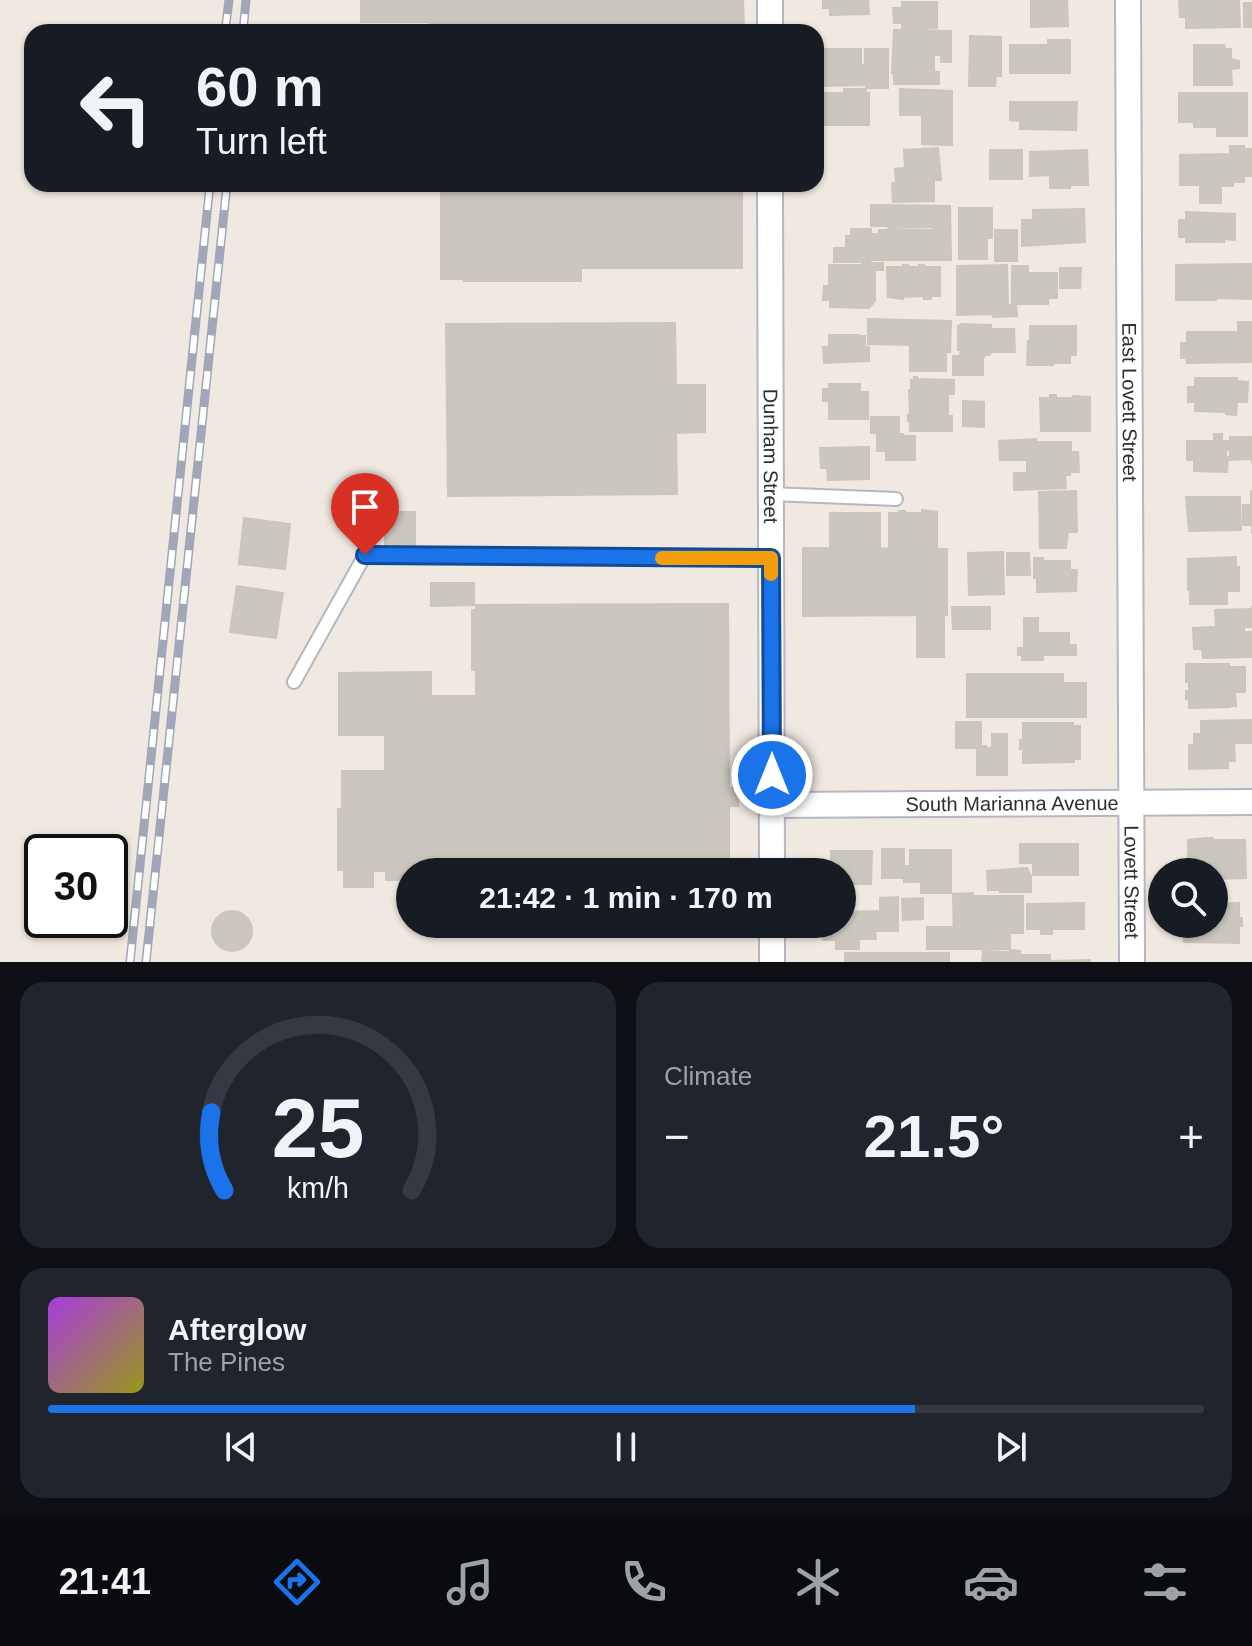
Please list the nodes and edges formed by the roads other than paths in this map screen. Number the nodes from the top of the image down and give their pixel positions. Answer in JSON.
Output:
{"nodes":[{"id":1,"x":770,"y":0,"type":"edge"},
{"id":2,"x":1128,"y":0,"type":"edge"},
{"id":3,"x":770,"y":24,"type":"edge"},
{"id":4,"x":770,"y":192,"type":"edge"},
{"id":5,"x":771,"y":494,"type":"junction"},
{"id":6,"x":896,"y":499,"type":"dead end"},
{"id":7,"x":771,"y":558,"type":"junction"},
{"id":8,"x":294,"y":682,"type":"dead end"},
{"id":9,"x":1132,"y":802,"type":"junction"},
{"id":10,"x":1252,"y":802,"type":"edge"},
{"id":11,"x":772,"y":805,"type":"junction"},
{"id":12,"x":772,"y":858,"type":"edge"},
{"id":13,"x":772,"y":938,"type":"edge"},
{"id":14,"x":772,"y":962,"type":"edge"},
{"id":15,"x":1132,"y":962,"type":"edge"}],
"edges":[{"from":1,"to":3,"type":"street"},
{"from":2,"to":9,"type":"street","name":"East Lovett Street"},
{"from":4,"to":5,"type":"street","name":"Dunham Street"},
{"from":5,"to":6,"type":"lane"},
{"from":5,"to":7,"type":"street","name":"Dunham Street"},
{"from":7,"to":8,"type":"lane"},
{"from":7,"to":11,"type":"street","name":"Dunham Street"},
{"from":9,"to":10,"type":"street","name":"South Marianna Avenue"},
{"from":9,"to":11,"type":"street","name":"South Marianna Avenue"},
{"from":9,"to":15,"type":"street","name":"Lovett Street"},
{"from":11,"to":12,"type":"street","name":"Dunham Street"},
{"from":13,"to":14,"type":"street"}]}
